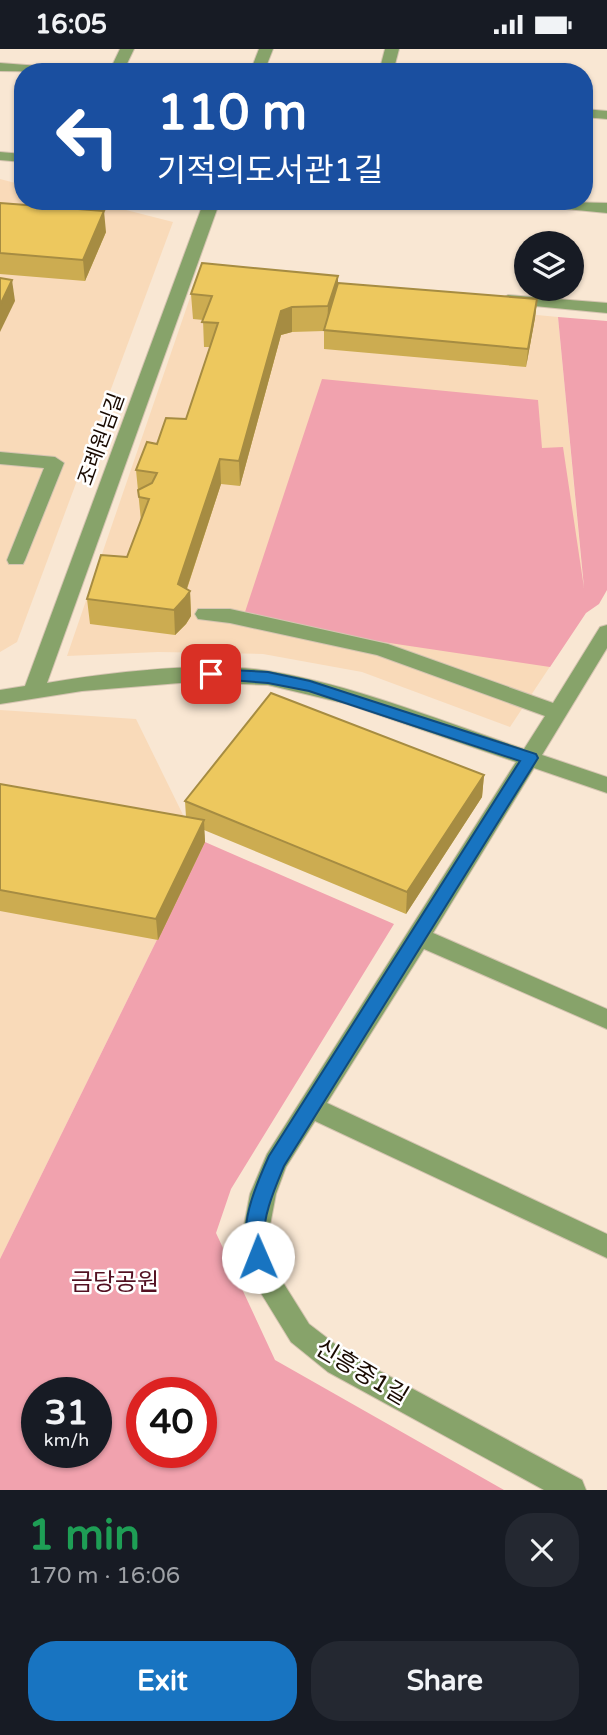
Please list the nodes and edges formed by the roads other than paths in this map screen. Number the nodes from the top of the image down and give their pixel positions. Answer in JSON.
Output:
{"nodes":[{"id":1,"x":210,"y":210,"type":"edge"},
{"id":2,"x":487,"y":298,"type":"edge"},
{"id":3,"x":607,"y":308,"type":"edge"},
{"id":4,"x":0,"y":458,"type":"edge"},
{"id":5,"x":16,"y":560,"type":"dead end"},
{"id":6,"x":205,"y":614,"type":"dead end"},
{"id":7,"x":607,"y":632,"type":"edge"},
{"id":8,"x":33,"y":692,"type":"junction"},
{"id":9,"x":0,"y":697,"type":"edge"},
{"id":10,"x":558,"y":713,"type":"junction"},
{"id":11,"x":530,"y":758,"type":"junction"},
{"id":12,"x":607,"y":785,"type":"edge"},
{"id":13,"x":419,"y":937,"type":"junction"},
{"id":14,"x":607,"y":1019,"type":"edge"},
{"id":15,"x":310,"y":1107,"type":"junction"},
{"id":16,"x":607,"y":1246,"type":"edge"},
{"id":17,"x":572,"y":1490,"type":"edge"}],
"edges":[{"from":1,"to":8,"type":"street","name":"조례원님길"},
{"from":2,"to":3,"type":"street"},
{"from":4,"to":5,"type":"street"},
{"from":6,"to":10,"type":"street"},
{"from":7,"to":10,"type":"street","name":"신흥중1길"},
{"from":8,"to":9,"type":"street"},
{"from":8,"to":11,"type":"street"},
{"from":10,"to":11,"type":"street","name":"신흥중1길"},
{"from":11,"to":12,"type":"street"},
{"from":11,"to":13,"type":"street","name":"신흥중1길"},
{"from":13,"to":14,"type":"street"},
{"from":13,"to":15,"type":"street","name":"신흥중1길"},
{"from":15,"to":16,"type":"street"},
{"from":15,"to":17,"type":"street","name":"신흥중1길"}]}
